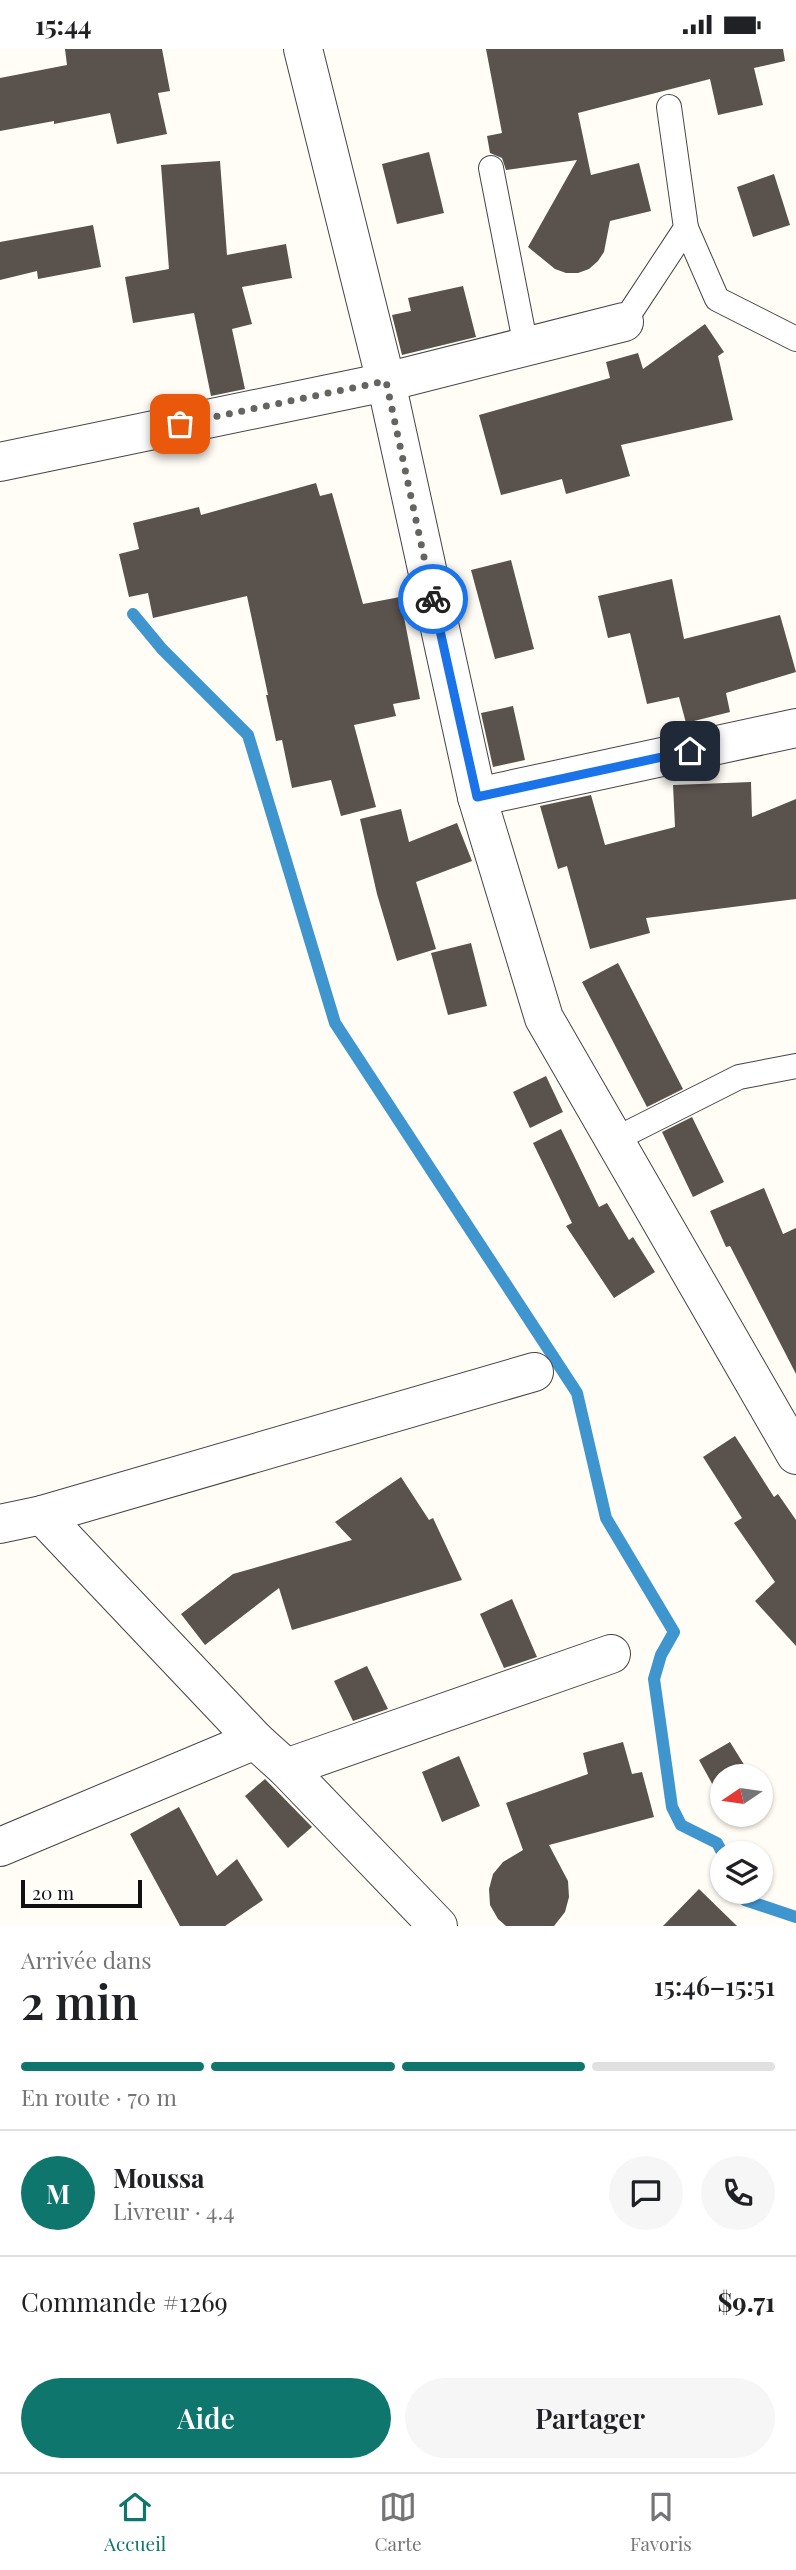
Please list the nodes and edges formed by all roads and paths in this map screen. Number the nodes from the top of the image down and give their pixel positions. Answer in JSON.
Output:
{"nodes":[{"id":1,"x":303,"y":49,"type":"edge"},
{"id":2,"x":669,"y":107,"type":"dead end"},
{"id":3,"x":491,"y":168,"type":"dead end"},
{"id":4,"x":686,"y":228,"type":"junction"},
{"id":5,"x":624,"y":322,"type":"joint"},
{"id":6,"x":796,"y":339,"type":"edge"},
{"id":7,"x":526,"y":347,"type":"junction"},
{"id":8,"x":386,"y":381,"type":"junction"},
{"id":9,"x":0,"y":462,"type":"edge"},
{"id":10,"x":796,"y":728,"type":"edge"},
{"id":11,"x":477,"y":797,"type":"junction"},
{"id":12,"x":796,"y":1066,"type":"edge"},
{"id":13,"x":614,"y":1140,"type":"junction"},
{"id":14,"x":534,"y":1372,"type":"dead end"},
{"id":15,"x":796,"y":1455,"type":"edge"},
{"id":16,"x":42,"y":1515,"type":"junction"},
{"id":17,"x":0,"y":1524,"type":"edge"},
{"id":18,"x":611,"y":1654,"type":"dead end"},
{"id":19,"x":254,"y":1740,"type":"junction"},
{"id":20,"x":286,"y":1768,"type":"junction"},
{"id":21,"x":0,"y":1847,"type":"edge"},
{"id":22,"x":438,"y":1926,"type":"edge"}],
"edges":[{"from":1,"to":8,"type":"street"},
{"from":2,"to":4,"type":"lane"},
{"from":3,"to":7,"type":"lane"},
{"from":4,"to":5,"type":"lane"},
{"from":4,"to":6,"type":"lane"},
{"from":5,"to":7,"type":"street"},
{"from":7,"to":8,"type":"street"},
{"from":8,"to":9,"type":"street"},
{"from":8,"to":11,"type":"street"},
{"from":10,"to":11,"type":"street"},
{"from":11,"to":13,"type":"street"},
{"from":12,"to":13,"type":"lane"},
{"from":13,"to":15,"type":"street"},
{"from":14,"to":16,"type":"street"},
{"from":16,"to":17,"type":"street"},
{"from":16,"to":19,"type":"street"},
{"from":18,"to":20,"type":"street"},
{"from":19,"to":20,"type":"street"},
{"from":19,"to":21,"type":"street"},
{"from":20,"to":22,"type":"street"}]}
